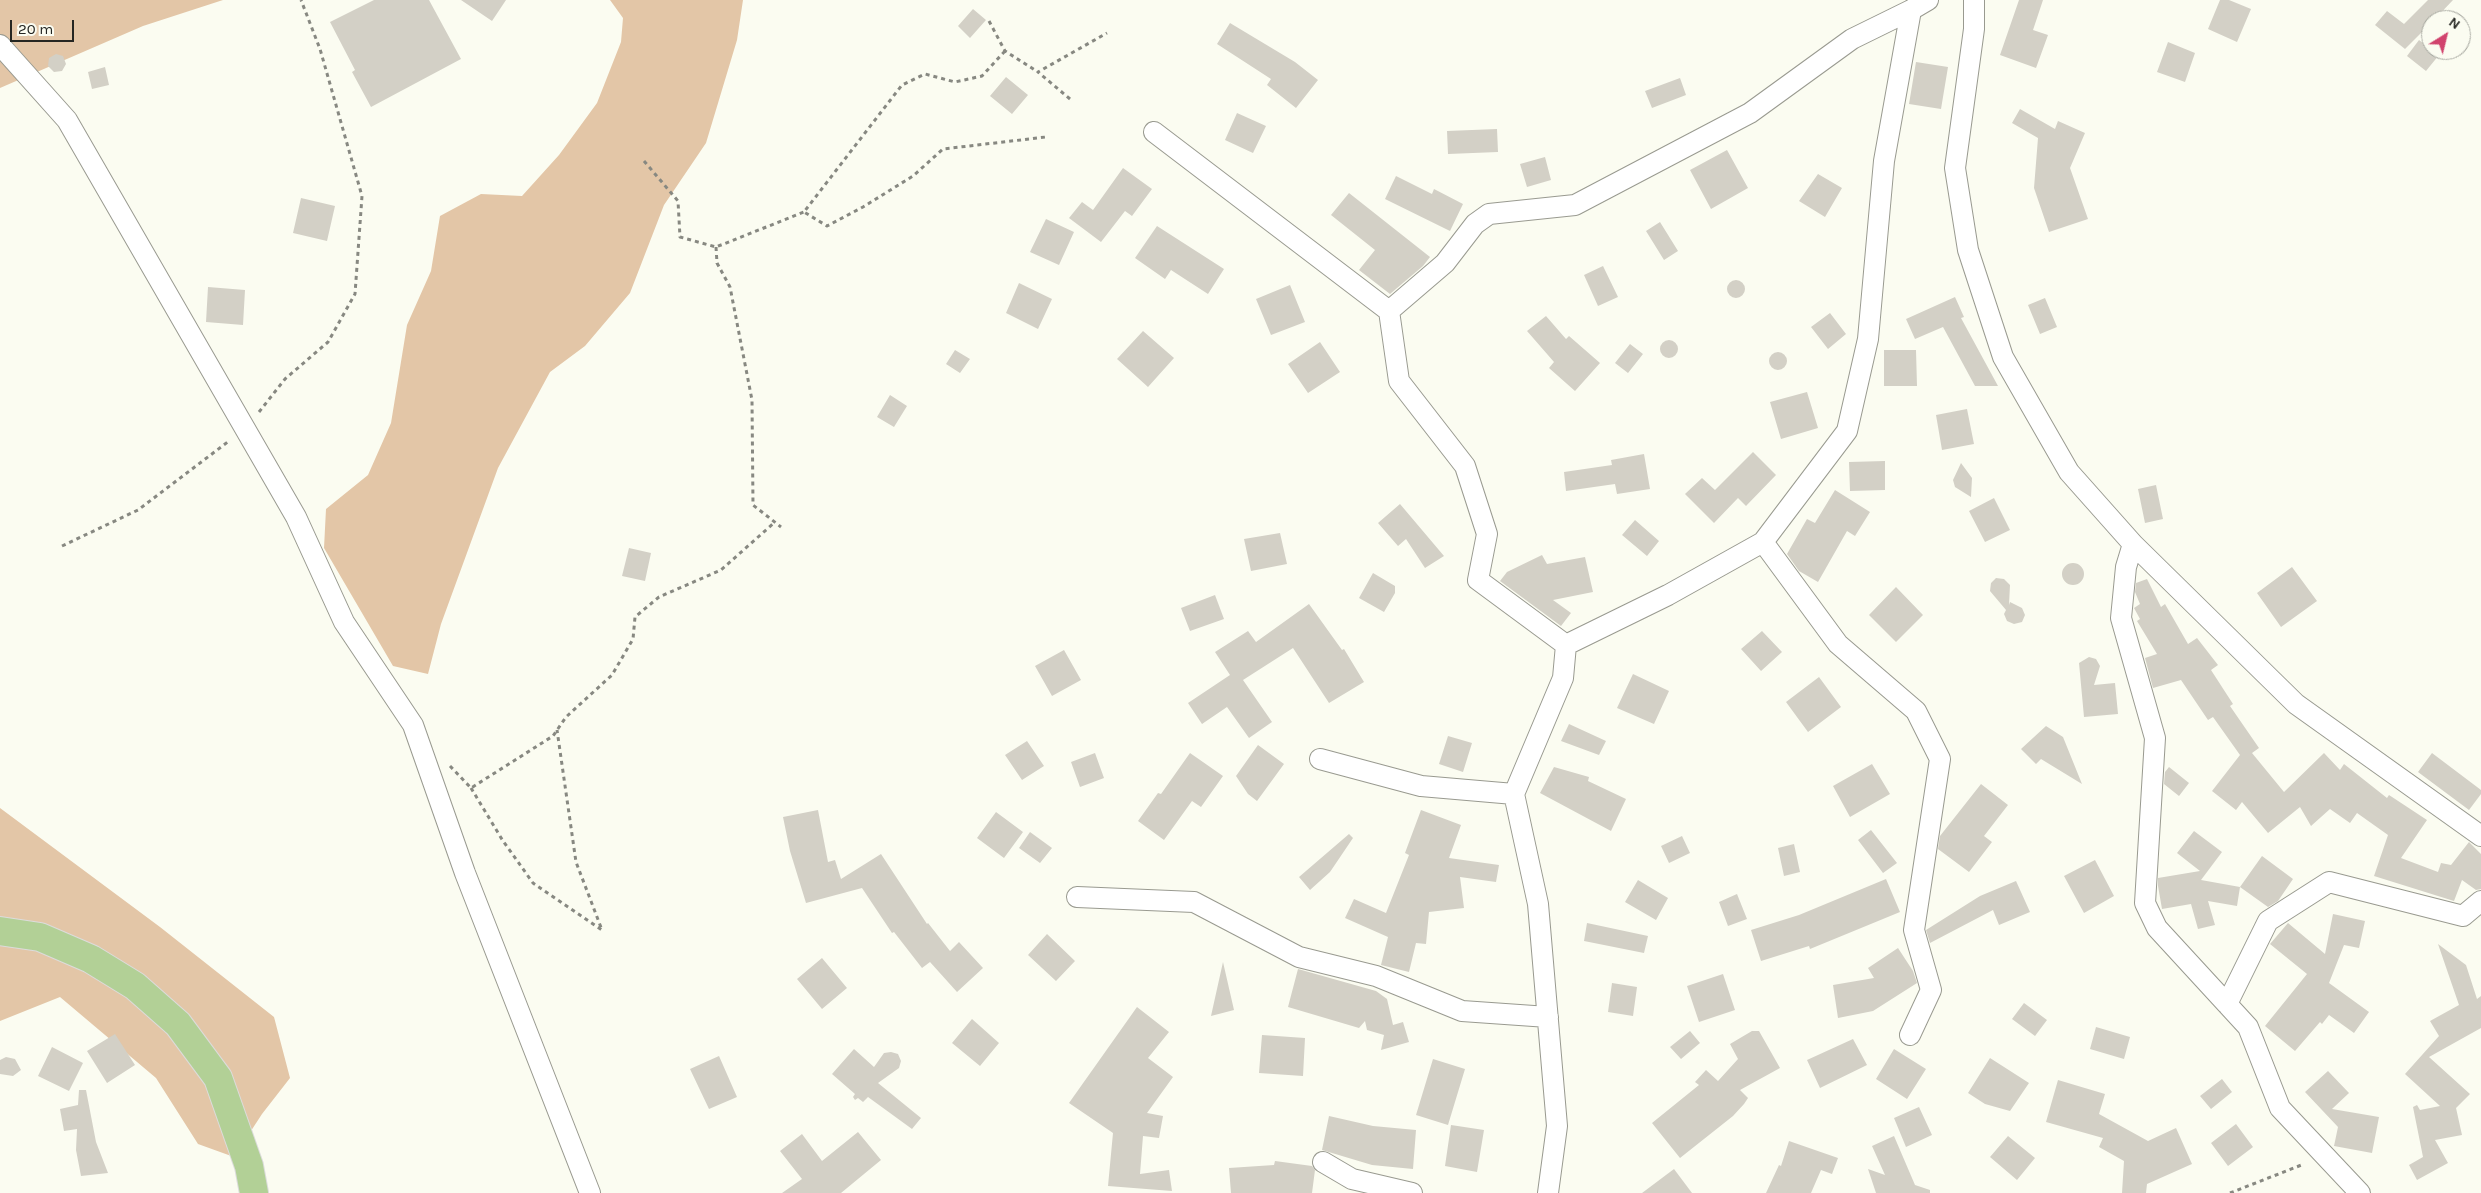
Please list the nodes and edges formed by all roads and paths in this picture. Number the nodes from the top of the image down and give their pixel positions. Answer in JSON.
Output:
{"nodes":[{"id":1,"x":301,"y":0,"type":"edge"},
{"id":2,"x":1974,"y":0,"type":"edge"},
{"id":3,"x":1920,"y":5,"type":"edge"},
{"id":4,"x":989,"y":21,"type":"dead end"},
{"id":5,"x":1107,"y":33,"type":"dead end"},
{"id":6,"x":0,"y":45,"type":"edge"},
{"id":7,"x":1005,"y":51,"type":"junction"},
{"id":8,"x":1038,"y":72,"type":"junction"},
{"id":9,"x":1070,"y":99,"type":"dead end"},
{"id":10,"x":1154,"y":132,"type":"dead end"},
{"id":11,"x":1046,"y":137,"type":"dead end"},
{"id":12,"x":644,"y":162,"type":"dead end"},
{"id":13,"x":804,"y":212,"type":"junction"},
{"id":14,"x":716,"y":247,"type":"junction"},
{"id":15,"x":1389,"y":311,"type":"junction"},
{"id":16,"x":246,"y":429,"type":"junction"},
{"id":17,"x":774,"y":522,"type":"junction"},
{"id":18,"x":781,"y":527,"type":"dead end"},
{"id":19,"x":1763,"y":542,"type":"junction"},
{"id":20,"x":2133,"y":544,"type":"junction"},
{"id":21,"x":62,"y":546,"type":"dead end"},
{"id":22,"x":1566,"y":645,"type":"junction"},
{"id":23,"x":557,"y":730,"type":"junction"},
{"id":24,"x":1320,"y":759,"type":"dead end"},
{"id":25,"x":446,"y":762,"type":"dead end"},
{"id":26,"x":471,"y":788,"type":"junction"},
{"id":27,"x":1514,"y":794,"type":"junction"},
{"id":28,"x":2481,"y":836,"type":"edge"},
{"id":29,"x":1077,"y":897,"type":"dead end"},
{"id":30,"x":2481,"y":901,"type":"edge"},
{"id":31,"x":0,"y":931,"type":"edge"},
{"id":32,"x":2227,"y":1004,"type":"junction"},
{"id":33,"x":1548,"y":1017,"type":"junction"},
{"id":34,"x":1910,"y":1035,"type":"dead end"},
{"id":35,"x":2326,"y":1156,"type":"junction"},
{"id":36,"x":1324,"y":1162,"type":"dead end"},
{"id":37,"x":254,"y":1193,"type":"edge"},
{"id":38,"x":590,"y":1193,"type":"edge"},
{"id":39,"x":1412,"y":1193,"type":"edge"},
{"id":40,"x":1548,"y":1193,"type":"edge"},
{"id":41,"x":2230,"y":1193,"type":"edge"},
{"id":42,"x":2360,"y":1193,"type":"edge"}],
"edges":[{"from":1,"to":16,"type":"path"},
{"from":2,"to":20,"type":"street"},
{"from":3,"to":15,"type":"street"},
{"from":3,"to":19,"type":"street"},
{"from":4,"to":7,"type":"path"},
{"from":5,"to":8,"type":"path"},
{"from":6,"to":16,"type":"street"},
{"from":7,"to":8,"type":"path"},
{"from":7,"to":13,"type":"path"},
{"from":8,"to":9,"type":"path"},
{"from":10,"to":15,"type":"street"},
{"from":11,"to":13,"type":"path"},
{"from":12,"to":14,"type":"path"},
{"from":13,"to":14,"type":"path"},
{"from":14,"to":17,"type":"path"},
{"from":15,"to":22,"type":"street"},
{"from":16,"to":21,"type":"path"},
{"from":16,"to":38,"type":"street"},
{"from":17,"to":18,"type":"path"},
{"from":17,"to":23,"type":"path"},
{"from":19,"to":22,"type":"street"},
{"from":19,"to":34,"type":"street"},
{"from":20,"to":28,"type":"street"},
{"from":20,"to":32,"type":"street"},
{"from":22,"to":27,"type":"street"},
{"from":23,"to":26,"type":"path"},
{"from":23,"to":26,"type":"path"},
{"from":24,"to":27,"type":"street"},
{"from":25,"to":26,"type":"path"},
{"from":27,"to":33,"type":"street"},
{"from":29,"to":33,"type":"street"},
{"from":30,"to":32,"type":"street"},
{"from":31,"to":37,"type":"highway"},
{"from":32,"to":35,"type":"street"},
{"from":33,"to":40,"type":"street"},
{"from":35,"to":41,"type":"path"},
{"from":35,"to":42,"type":"street"},
{"from":36,"to":39,"type":"street"}]}
